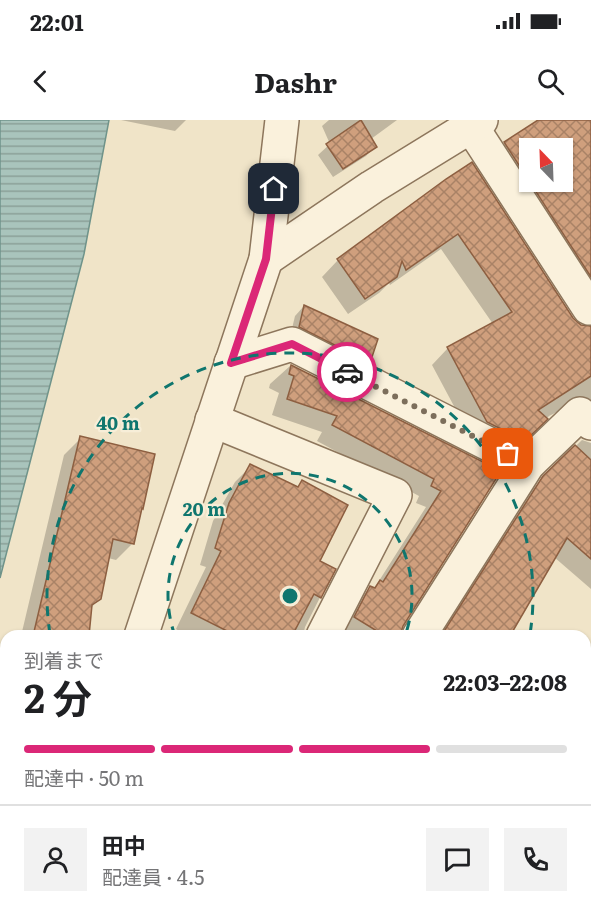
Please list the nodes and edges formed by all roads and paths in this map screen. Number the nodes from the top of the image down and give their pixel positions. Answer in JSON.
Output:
{"nodes":[{"id":1,"x":282,"y":120,"type":"edge"},
{"id":2,"x":468,"y":124,"type":"edge"},
{"id":3,"x":266,"y":259,"type":"junction"},
{"id":4,"x":589,"y":308,"type":"dead end"},
{"id":5,"x":231,"y":363,"type":"junction"},
{"id":6,"x":212,"y":420,"type":"junction"},
{"id":7,"x":591,"y":423,"type":"edge"},
{"id":8,"x":528,"y":464,"type":"junction"},
{"id":9,"x":143,"y":630,"type":"edge"},
{"id":10,"x":326,"y":630,"type":"edge"},
{"id":11,"x":423,"y":630,"type":"edge"}],
"edges":[{"from":1,"to":3,"type":"street"},
{"from":2,"to":3,"type":"street"},
{"from":2,"to":4,"type":"street"},
{"from":3,"to":5,"type":"street"},
{"from":5,"to":6,"type":"street"},
{"from":5,"to":8,"type":"street"},
{"from":6,"to":9,"type":"street"},
{"from":6,"to":10,"type":"street"},
{"from":7,"to":8,"type":"street"},
{"from":8,"to":11,"type":"street"}]}
